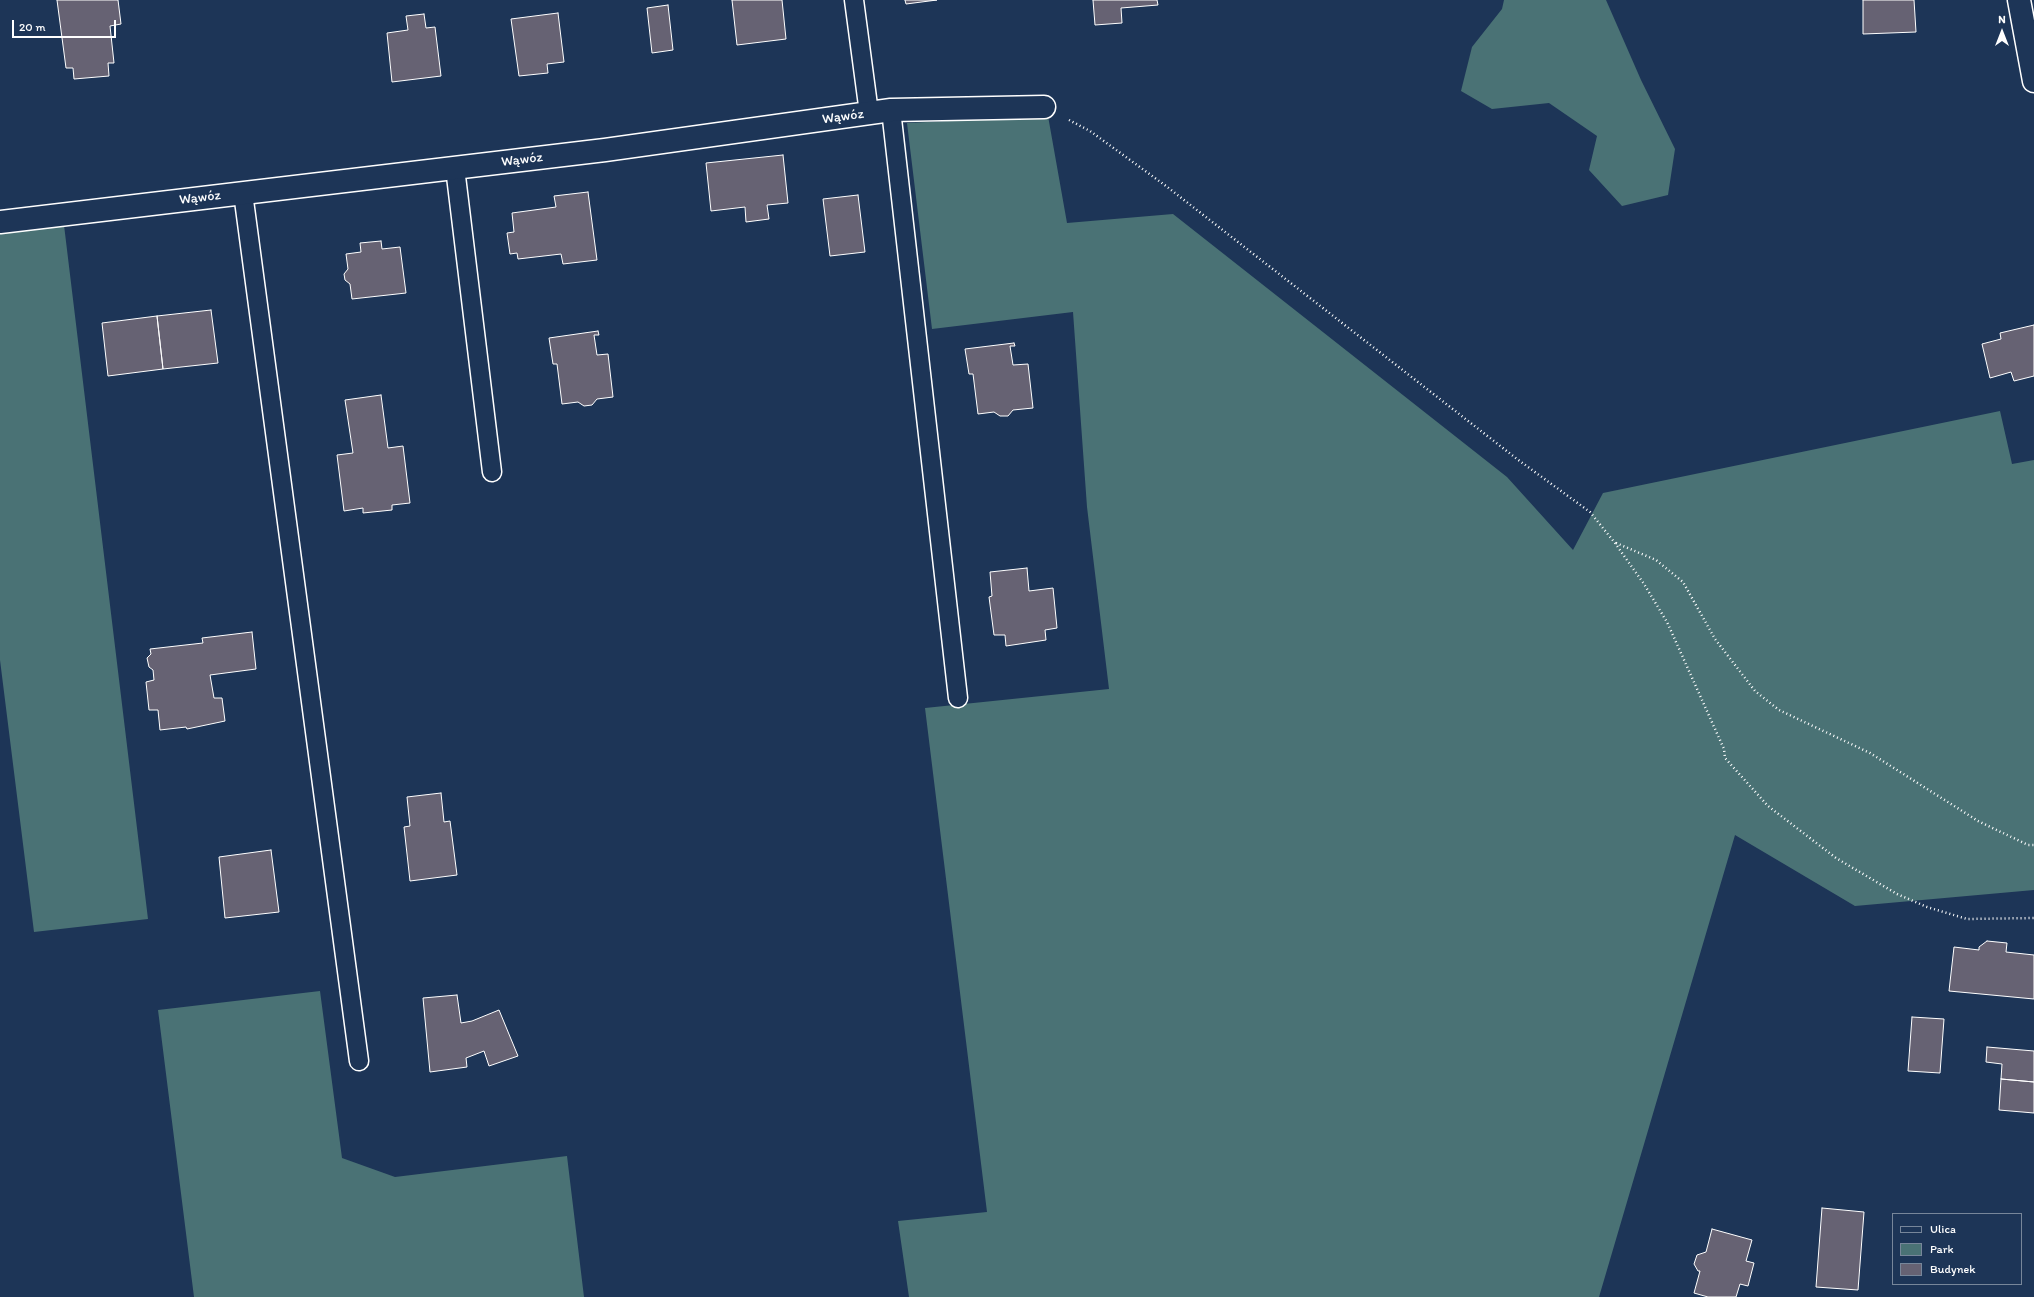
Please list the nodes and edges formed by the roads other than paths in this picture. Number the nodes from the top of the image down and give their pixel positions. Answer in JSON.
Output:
{"nodes":[{"id":1,"x":854,"y":0,"type":"edge"},
{"id":2,"x":2019,"y":0,"type":"edge"},
{"id":3,"x":2034,"y":81,"type":"edge"},
{"id":4,"x":1044,"y":106,"type":"dead end"},
{"id":5,"x":891,"y":110,"type":"junction"},
{"id":6,"x":869,"y":113,"type":"junction"},
{"id":7,"x":455,"y":168,"type":"junction"},
{"id":8,"x":243,"y":193,"type":"junction"},
{"id":9,"x":0,"y":222,"type":"edge"},
{"id":10,"x":492,"y":472,"type":"dead end"},
{"id":11,"x":958,"y":698,"type":"dead end"},
{"id":12,"x":359,"y":1061,"type":"dead end"}],
"edges":[{"from":1,"to":6,"type":"lane"},
{"from":2,"to":3,"type":"street"},
{"from":4,"to":5,"type":"street","name":"Wąwóz"},
{"from":5,"to":6,"type":"street","name":"Wąwóz"},
{"from":5,"to":11,"type":"lane"},
{"from":6,"to":7,"type":"street","name":"Wąwóz"},
{"from":7,"to":8,"type":"street","name":"Wąwóz"},
{"from":7,"to":10,"type":"lane"},
{"from":8,"to":9,"type":"street","name":"Wąwóz"},
{"from":8,"to":12,"type":"lane"}]}
